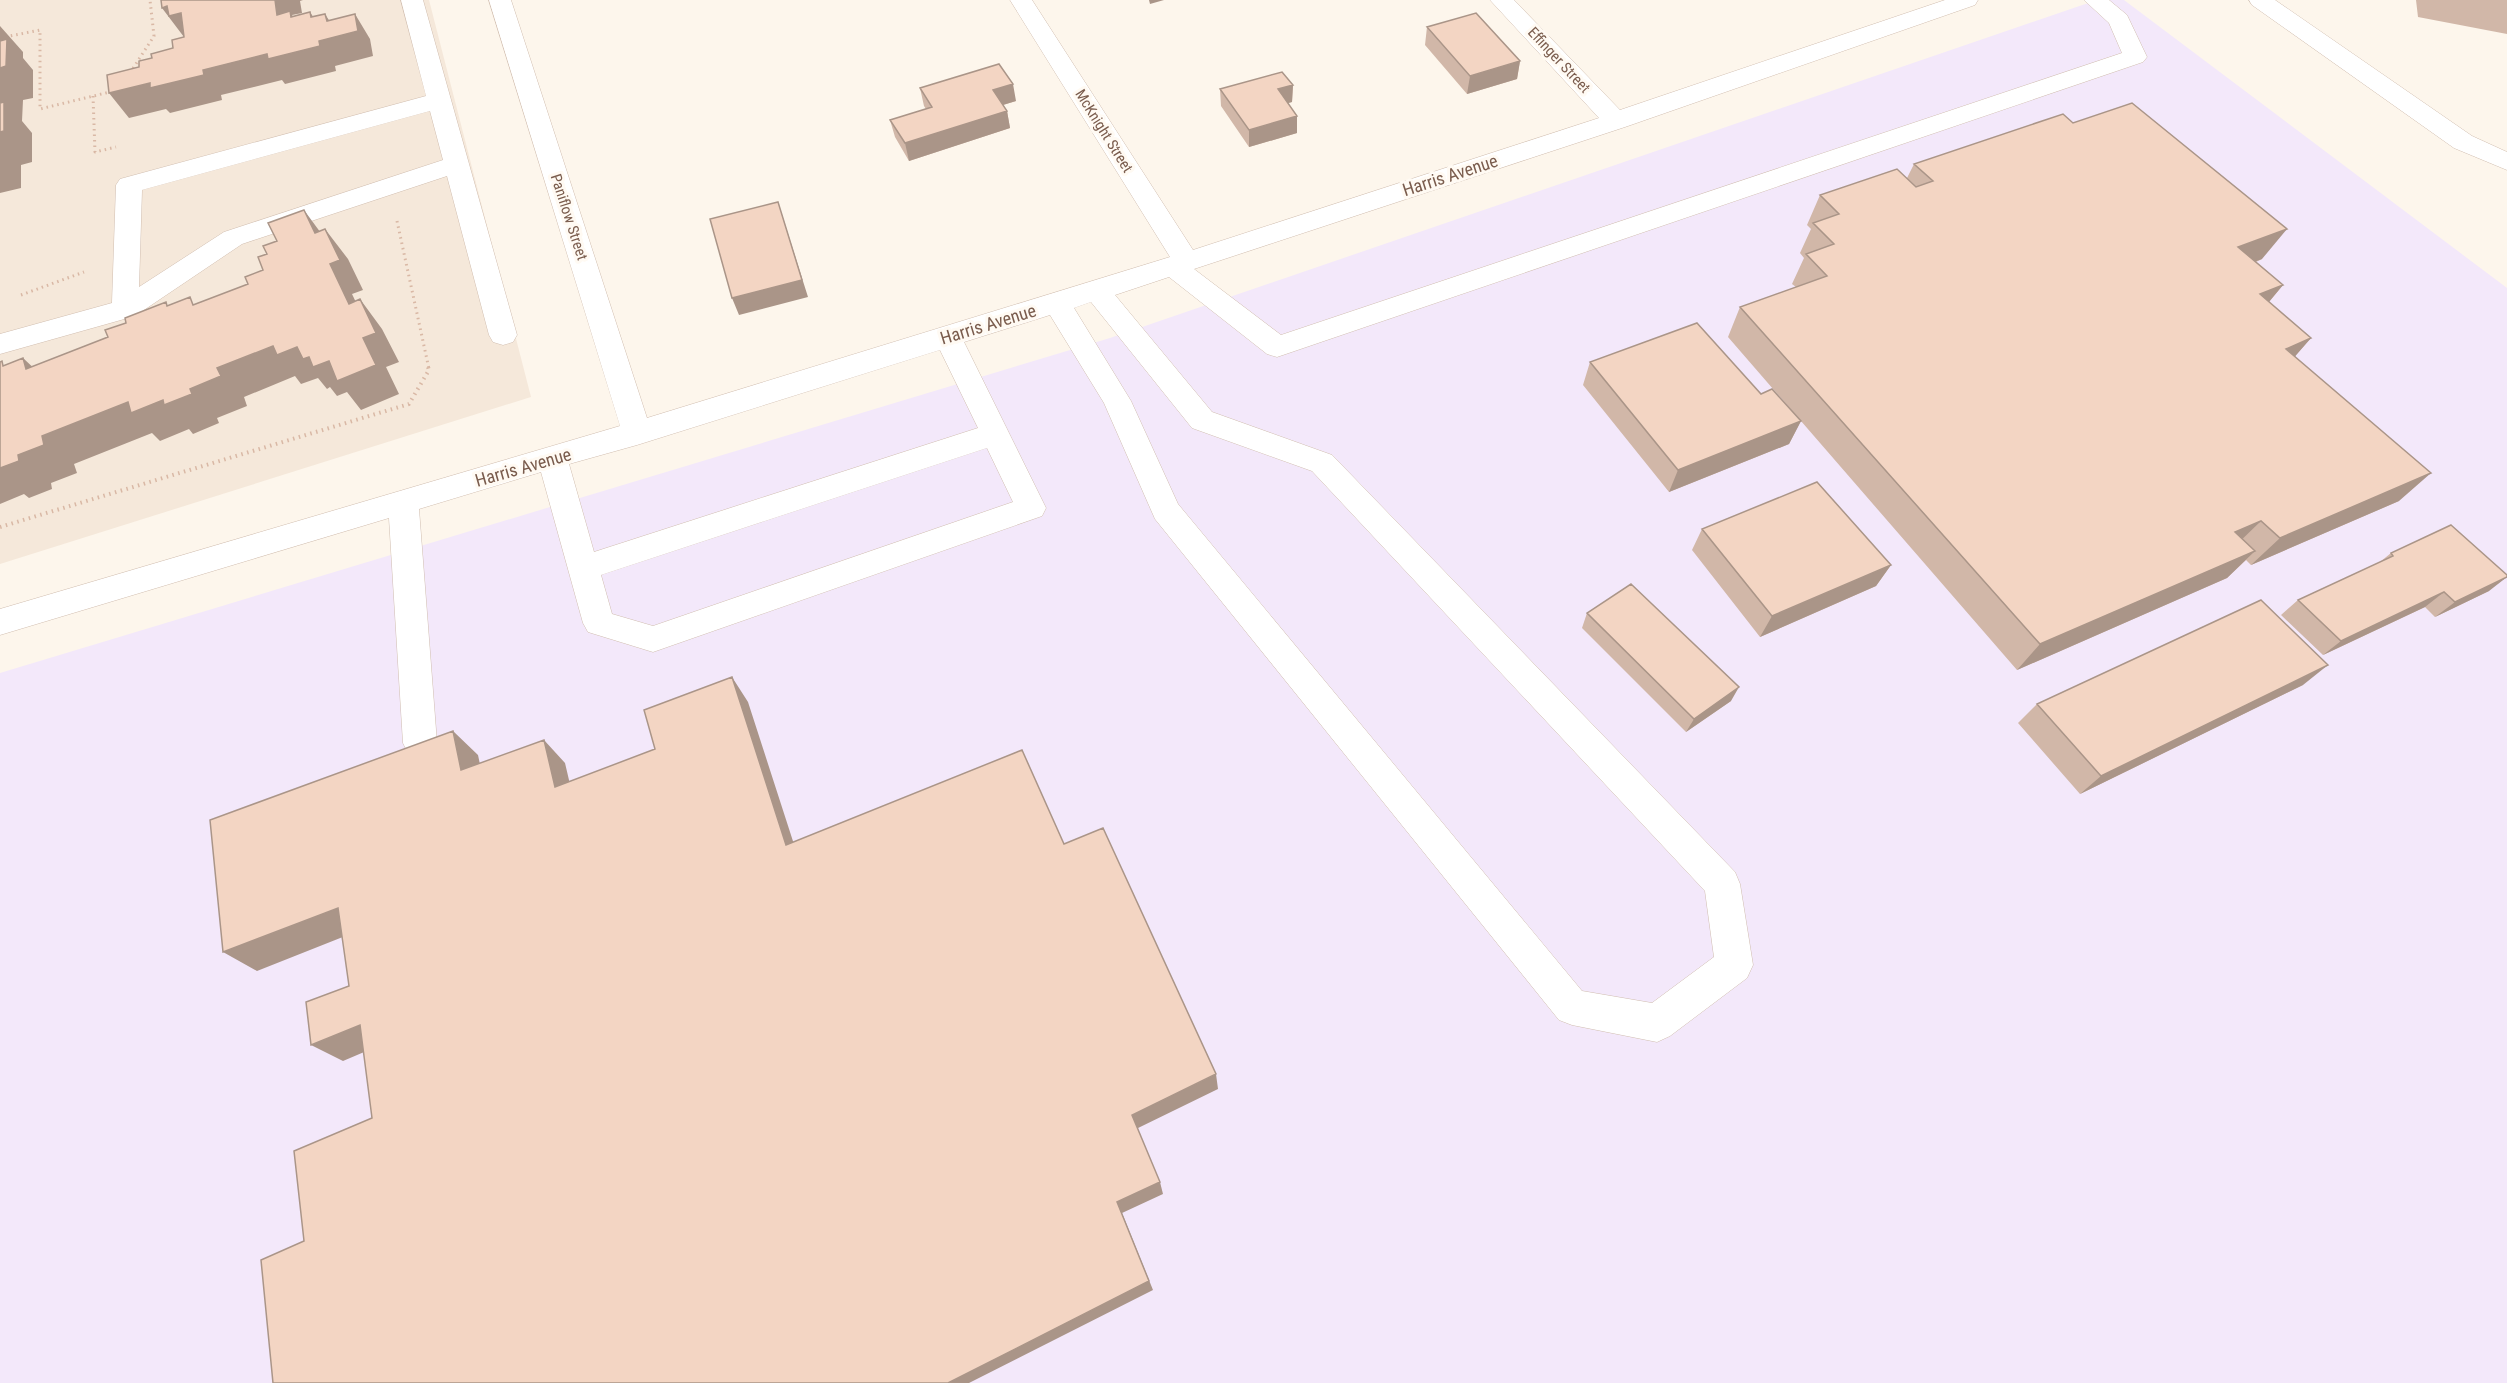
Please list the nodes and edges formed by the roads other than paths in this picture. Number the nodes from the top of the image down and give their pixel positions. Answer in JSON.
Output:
{"nodes":[{"id":1,"x":412,"y":0,"type":"edge"},
{"id":2,"x":500,"y":0,"type":"edge"},
{"id":3,"x":1021,"y":0,"type":"edge"},
{"id":4,"x":1501,"y":0,"type":"edge"},
{"id":5,"x":1967,"y":0,"type":"edge"},
{"id":6,"x":2095,"y":0,"type":"edge"},
{"id":7,"x":2260,"y":0,"type":"edge"},
{"id":8,"x":440,"y":100,"type":"junction"},
{"id":9,"x":1616,"y":121,"type":"junction"},
{"id":10,"x":2507,"y":162,"type":"edge"},
{"id":11,"x":457,"y":164,"type":"junction"},
{"id":12,"x":1180,"y":264,"type":"junction"},
{"id":13,"x":1096,"y":290,"type":"junction"},
{"id":14,"x":1057,"y":303,"type":"junction"},
{"id":15,"x":125,"y":309,"type":"junction"},
{"id":16,"x":503,"y":335,"type":"dead end"},
{"id":17,"x":948,"y":337,"type":"junction"},
{"id":18,"x":0,"y":344,"type":"edge"},
{"id":19,"x":637,"y":434,"type":"junction"},
{"id":20,"x":995,"y":434,"type":"junction"},
{"id":21,"x":552,"y":458,"type":"junction"},
{"id":22,"x":403,"y":503,"type":"junction"},
{"id":23,"x":583,"y":568,"type":"junction"},
{"id":24,"x":0,"y":622,"type":"edge"},
{"id":25,"x":420,"y":743,"type":"edge"}],
"edges":[{"from":1,"to":8,"type":"street"},
{"from":2,"to":19,"type":"street","name":"Paniflow Street"},
{"from":3,"to":12,"type":"street","name":"McKnight Street"},
{"from":4,"to":9,"type":"street","name":"Effinger Street"},
{"from":5,"to":9,"type":"street","name":"Harris Avenue"},
{"from":6,"to":12,"type":"street","name":"McKnight Street"},
{"from":7,"to":10,"type":"street"},
{"from":8,"to":11,"type":"street"},
{"from":8,"to":15,"type":"street"},
{"from":9,"to":12,"type":"street","name":"Harris Avenue"},
{"from":11,"to":15,"type":"street"},
{"from":11,"to":16,"type":"street"},
{"from":12,"to":13,"type":"street","name":"Harris Avenue"},
{"from":13,"to":14,"type":"street","name":"Harris Avenue"},
{"from":13,"to":14,"type":"street"},
{"from":14,"to":17,"type":"street","name":"Harris Avenue"},
{"from":15,"to":18,"type":"street"},
{"from":17,"to":19,"type":"street","name":"Harris Avenue"},
{"from":17,"to":20,"type":"street"},
{"from":19,"to":21,"type":"street","name":"Harris Avenue"},
{"from":20,"to":23,"type":"street"},
{"from":20,"to":23,"type":"street"},
{"from":21,"to":22,"type":"street","name":"Harris Avenue"},
{"from":21,"to":23,"type":"street"},
{"from":22,"to":24,"type":"street","name":"Harris Avenue"},
{"from":22,"to":25,"type":"street"}]}
